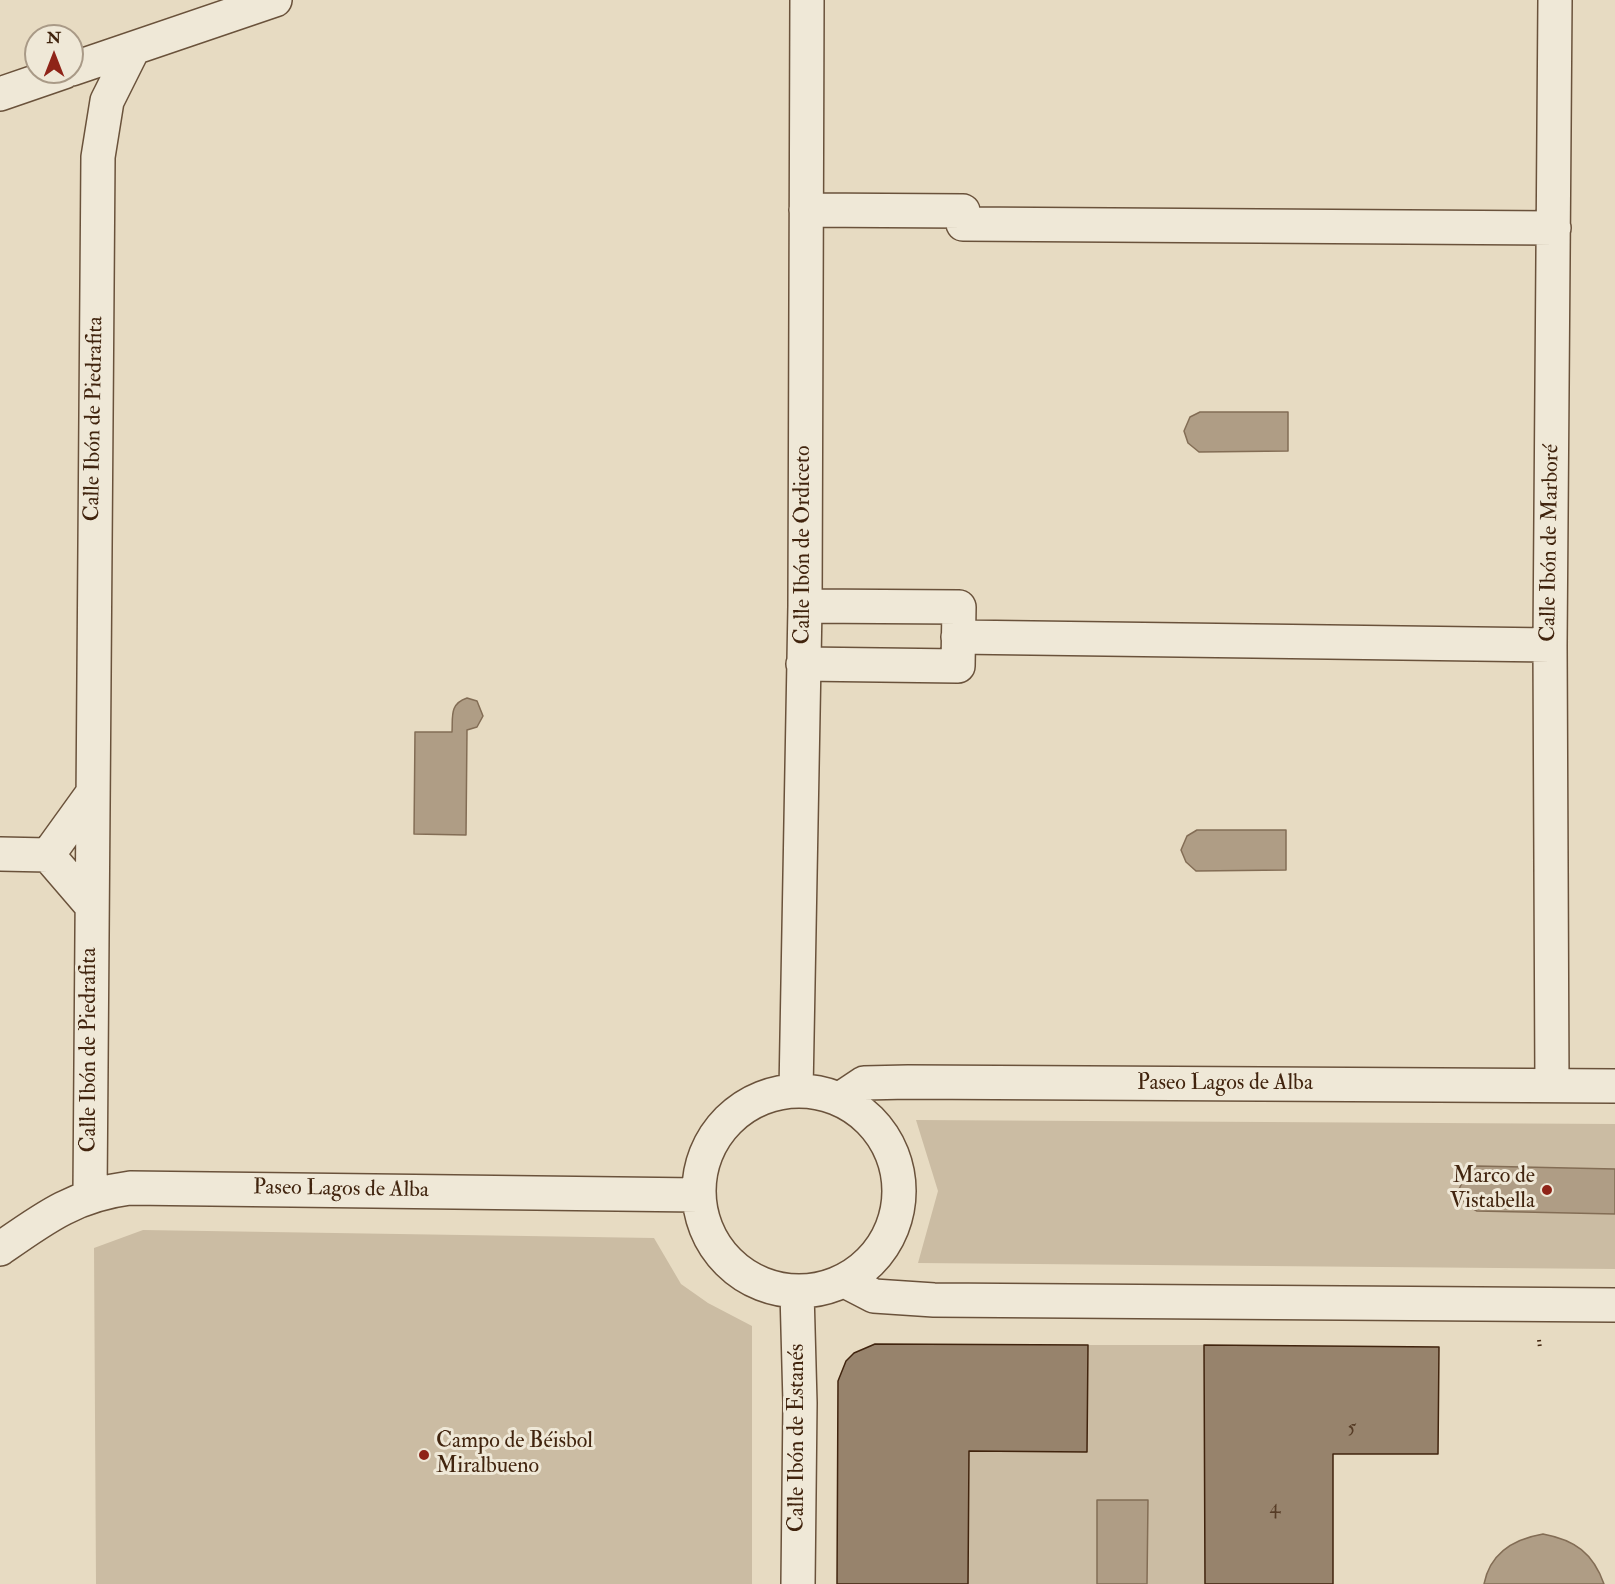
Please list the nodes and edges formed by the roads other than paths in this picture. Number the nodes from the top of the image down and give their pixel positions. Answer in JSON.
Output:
{"nodes":[{"id":1,"x":275,"y":0,"type":"edge"},
{"id":2,"x":807,"y":0,"type":"edge"},
{"id":3,"x":1555,"y":0,"type":"edge"},
{"id":4,"x":132,"y":51,"type":"junction"},
{"id":5,"x":84,"y":65,"type":"edge"},
{"id":6,"x":29,"y":84,"type":"edge"},
{"id":7,"x":0,"y":94,"type":"edge"},
{"id":8,"x":806,"y":210,"type":"junction"},
{"id":9,"x":1554,"y":228,"type":"junction"},
{"id":10,"x":805,"y":606,"type":"junction"},
{"id":11,"x":958,"y":638,"type":"junction"},
{"id":12,"x":1550,"y":645,"type":"junction"},
{"id":13,"x":803,"y":664,"type":"junction"},
{"id":14,"x":92,"y":794,"type":"junction"},
{"id":15,"x":0,"y":854,"type":"edge"},
{"id":16,"x":48,"y":855,"type":"junction"},
{"id":17,"x":91,"y":905,"type":"junction"},
{"id":18,"x":1552,"y":1085,"type":"junction"},
{"id":19,"x":1615,"y":1086,"type":"edge"},
{"id":20,"x":796,"y":1090,"type":"junction"},
{"id":21,"x":840,"y":1099,"type":"junction"},
{"id":22,"x":90,"y":1195,"type":"junction"},
{"id":23,"x":698,"y":1195,"type":"junction"},
{"id":24,"x":0,"y":1249,"type":"edge"},
{"id":25,"x":845,"y":1281,"type":"junction"},
{"id":26,"x":797,"y":1292,"type":"junction"},
{"id":27,"x":1615,"y":1305,"type":"edge"},
{"id":28,"x":798,"y":1584,"type":"edge"}],
"edges":[{"from":1,"to":4,"type":"street"},
{"from":2,"to":8,"type":"street","name":"Calle Ibón de Ordiceto"},
{"from":3,"to":9,"type":"street","name":"Calle Ibón de Marboré"},
{"from":4,"to":5,"type":"street"},
{"from":4,"to":14,"type":"street","name":"Calle Ibón de Piedrafita"},
{"from":6,"to":7,"type":"street"},
{"from":8,"to":9,"type":"street"},
{"from":8,"to":10,"type":"street","name":"Calle Ibón de Ordiceto"},
{"from":9,"to":12,"type":"street","name":"Calle Ibón de Marboré"},
{"from":10,"to":11,"type":"street"},
{"from":10,"to":13,"type":"street","name":"Calle Ibón de Ordiceto"},
{"from":11,"to":12,"type":"street"},
{"from":11,"to":13,"type":"street"},
{"from":12,"to":18,"type":"street","name":"Calle Ibón de Marboré"},
{"from":13,"to":20,"type":"street","name":"Calle Ibón de Ordiceto"},
{"from":14,"to":16,"type":"street"},
{"from":14,"to":17,"type":"street","name":"Calle Ibón de Piedrafita"},
{"from":15,"to":16,"type":"street"},
{"from":16,"to":17,"type":"street"},
{"from":17,"to":22,"type":"street","name":"Calle Ibón de Piedrafita"},
{"from":18,"to":19,"type":"street","name":"Paseo Lagos de Alba"},
{"from":18,"to":21,"type":"street","name":"Paseo Lagos de Alba"},
{"from":20,"to":21,"type":"street"},
{"from":20,"to":23,"type":"street"},
{"from":21,"to":25,"type":"street"},
{"from":22,"to":23,"type":"street","name":"Paseo Lagos de Alba"},
{"from":22,"to":24,"type":"street","name":"Paseo Lagos de Alba"},
{"from":23,"to":26,"type":"street"},
{"from":25,"to":26,"type":"street"},
{"from":25,"to":27,"type":"street"},
{"from":26,"to":28,"type":"street","name":"Calle Ibón de Estanés"}]}
